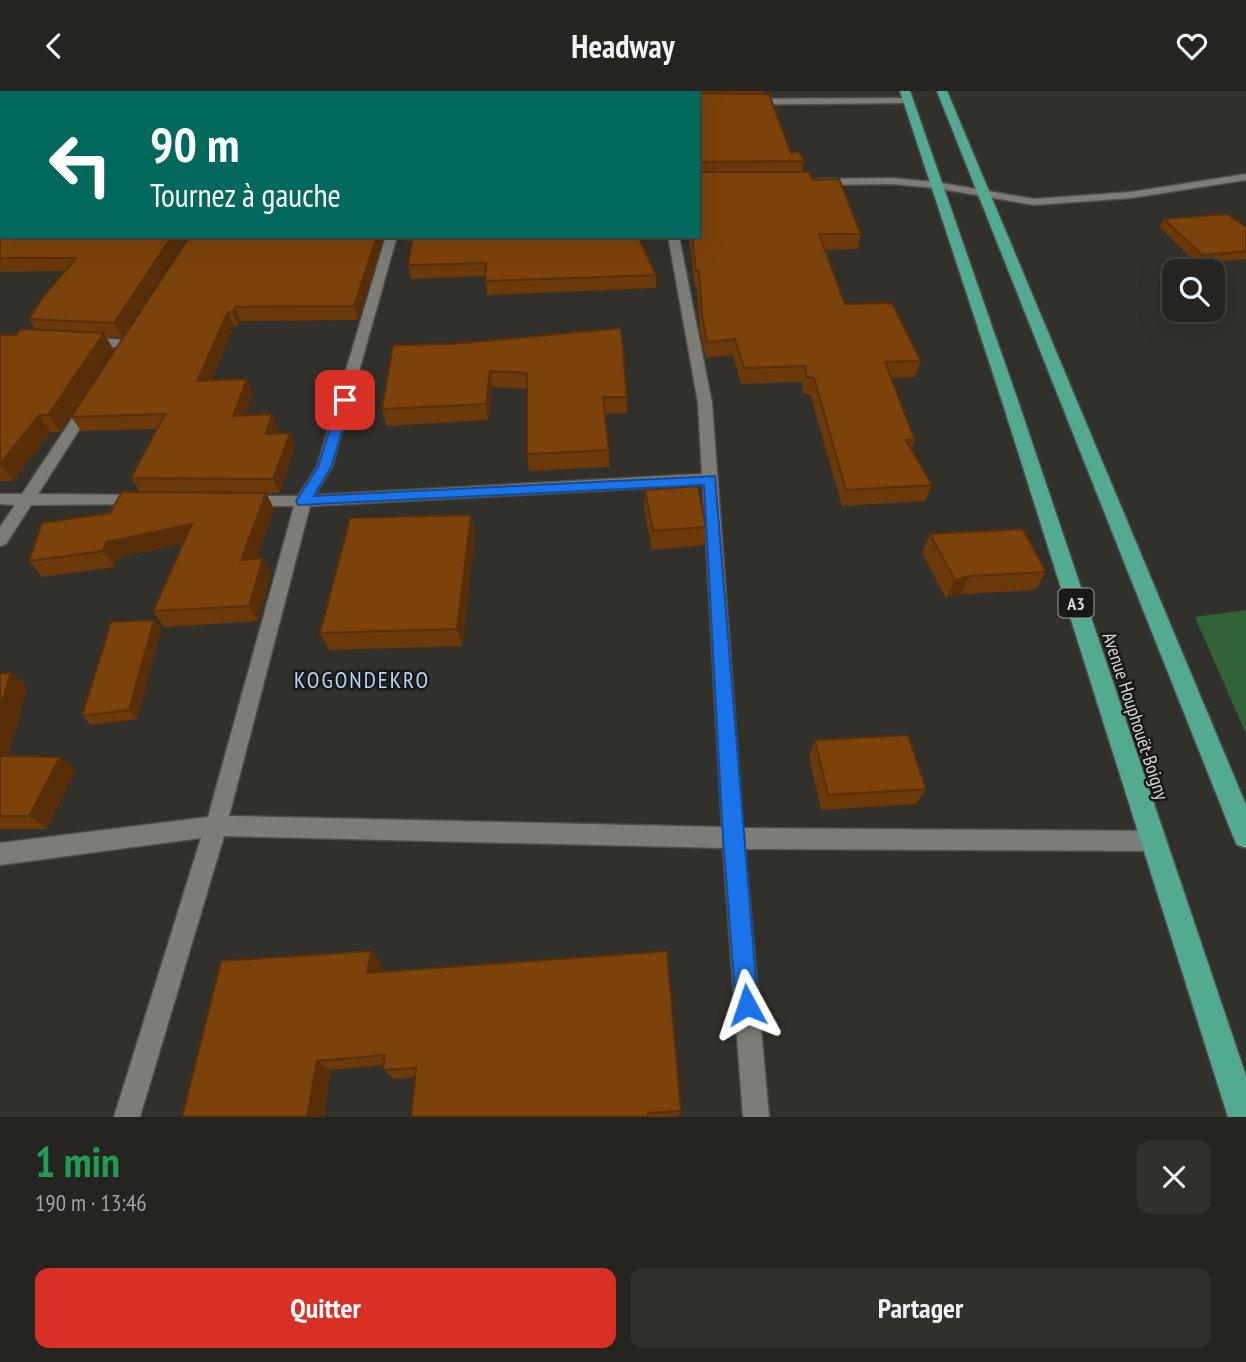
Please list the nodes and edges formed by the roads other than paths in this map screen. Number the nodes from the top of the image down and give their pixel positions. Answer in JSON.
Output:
{"nodes":[{"id":1,"x":942,"y":91,"type":"edge"},
{"id":2,"x":907,"y":95,"type":"edge"},
{"id":3,"x":700,"y":102,"type":"edge"},
{"id":4,"x":1246,"y":177,"type":"edge"},
{"id":5,"x":799,"y":182,"type":"edge"},
{"id":6,"x":936,"y":185,"type":"junction"},
{"id":7,"x":985,"y":195,"type":"junction"},
{"id":8,"x":391,"y":238,"type":"edge"},
{"id":9,"x":673,"y":238,"type":"edge"},
{"id":10,"x":77,"y":341,"type":"edge"},
{"id":11,"x":128,"y":344,"type":"edge"},
{"id":12,"x":99,"y":388,"type":"edge"},
{"id":13,"x":710,"y":479,"type":"junction"},
{"id":14,"x":0,"y":499,"type":"edge"},
{"id":15,"x":28,"y":499,"type":"junction"},
{"id":16,"x":152,"y":500,"type":"edge"},
{"id":17,"x":234,"y":501,"type":"edge"},
{"id":18,"x":303,"y":501,"type":"junction"},
{"id":19,"x":0,"y":540,"type":"edge"},
{"id":20,"x":216,"y":826,"type":"junction"},
{"id":21,"x":1246,"y":836,"type":"edge"},
{"id":22,"x":733,"y":838,"type":"junction"},
{"id":23,"x":1153,"y":841,"type":"junction"},
{"id":24,"x":0,"y":854,"type":"edge"},
{"id":25,"x":127,"y":1117,"type":"edge"},
{"id":26,"x":756,"y":1117,"type":"edge"},
{"id":27,"x":1244,"y":1117,"type":"edge"}],
"edges":[{"from":1,"to":7,"type":"highway"},
{"from":2,"to":3,"type":"street"},
{"from":2,"to":6,"type":"highway","name":"Avenue Houphouët-Boigny","number":"A3"},
{"from":4,"to":7,"type":"street"},
{"from":5,"to":6,"type":"street"},
{"from":6,"to":7,"type":"street"},
{"from":6,"to":23,"type":"highway","name":"Avenue Houphouët-Boigny","number":"A3"},
{"from":7,"to":21,"type":"highway"},
{"from":8,"to":18,"type":"street"},
{"from":9,"to":13,"type":"street"},
{"from":10,"to":11,"type":"street"},
{"from":12,"to":15,"type":"street"},
{"from":13,"to":18,"type":"street"},
{"from":13,"to":22,"type":"street"},
{"from":14,"to":15,"type":"street"},
{"from":15,"to":16,"type":"street"},
{"from":15,"to":19,"type":"street"},
{"from":17,"to":18,"type":"street"},
{"from":18,"to":20,"type":"street"},
{"from":20,"to":22,"type":"street"},
{"from":20,"to":24,"type":"street"},
{"from":20,"to":25,"type":"street"},
{"from":22,"to":23,"type":"street"},
{"from":22,"to":26,"type":"street"},
{"from":23,"to":27,"type":"highway","name":"Avenue Houphouët-Boigny","number":"A3"}]}
